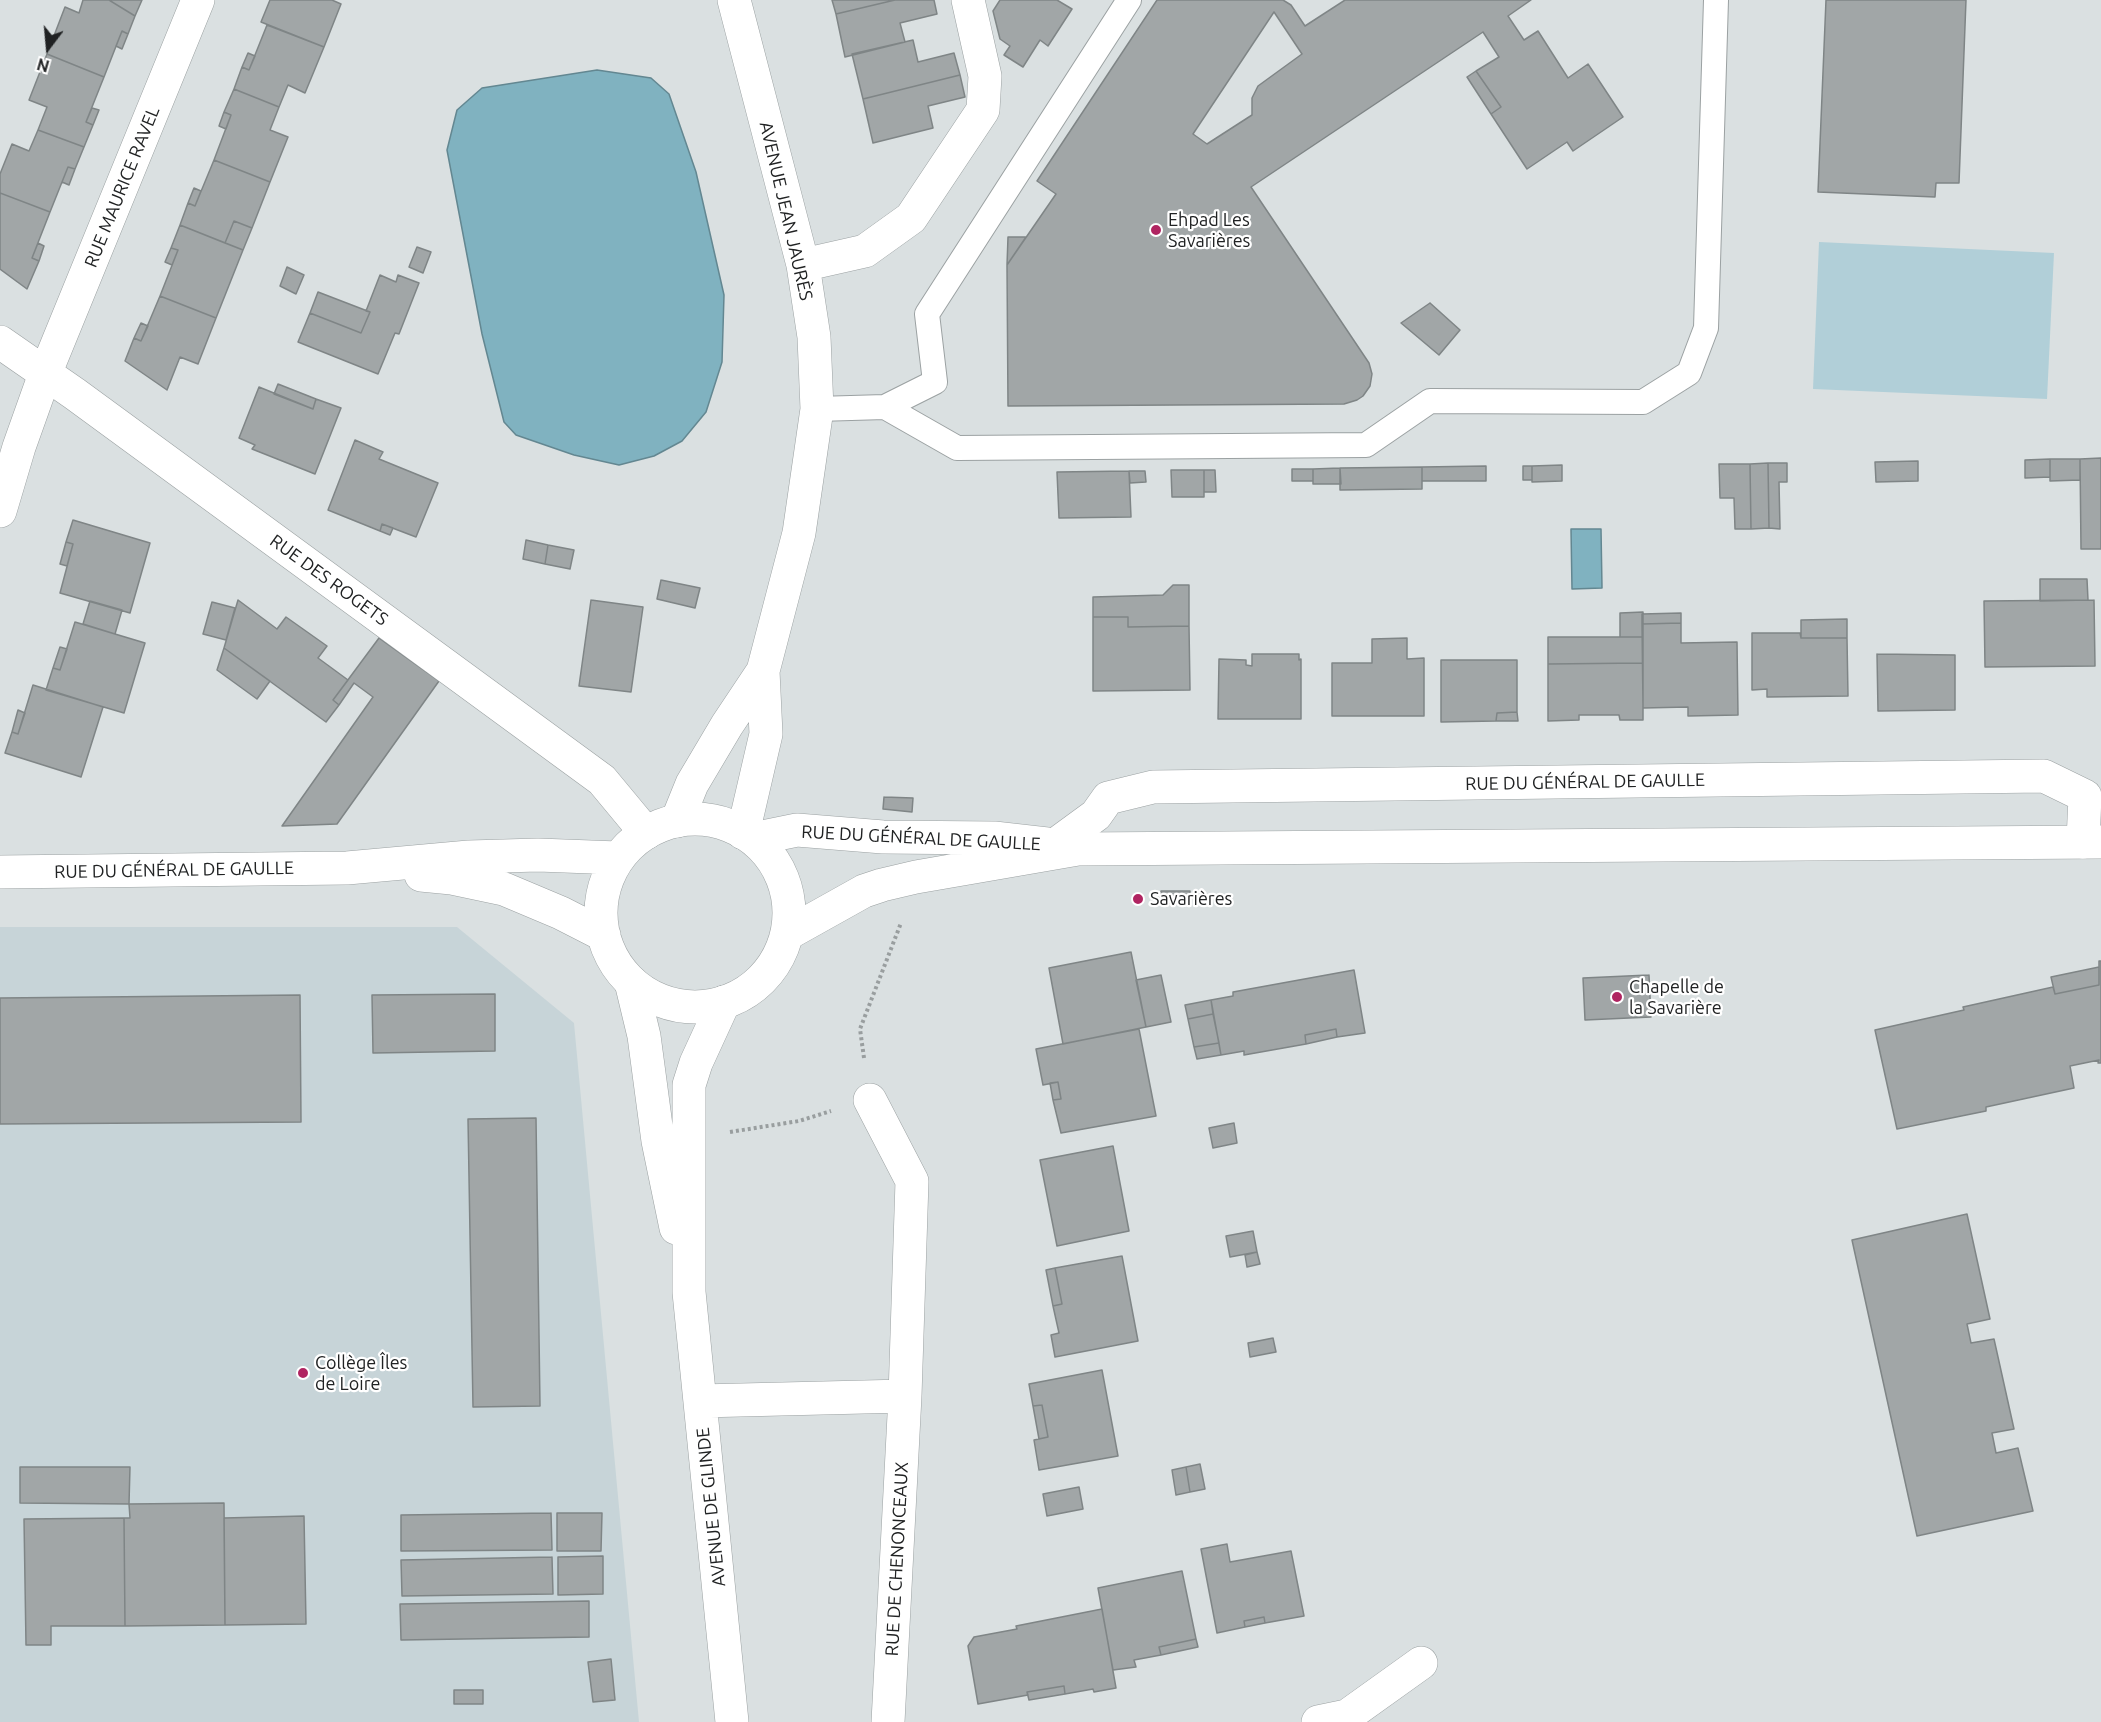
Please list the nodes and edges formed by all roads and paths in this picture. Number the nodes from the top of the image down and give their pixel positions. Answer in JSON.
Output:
{"nodes":[{"id":1,"x":198,"y":0,"type":"edge"},
{"id":2,"x":734,"y":0,"type":"edge"},
{"id":3,"x":968,"y":0,"type":"edge"},
{"id":4,"x":1129,"y":0,"type":"edge"},
{"id":5,"x":1716,"y":0,"type":"edge"},
{"id":6,"x":803,"y":265,"type":"junction"},
{"id":7,"x":0,"y":342,"type":"edge"},
{"id":8,"x":45,"y":374,"type":"junction"},
{"id":9,"x":885,"y":407,"type":"junction"},
{"id":10,"x":817,"y":409,"type":"junction"},
{"id":11,"x":0,"y":511,"type":"edge"},
{"id":12,"x":763,"y":671,"type":"junction"},
{"id":13,"x":677,"y":821,"type":"junction"},
{"id":14,"x":646,"y":832,"type":"junction"},
{"id":15,"x":748,"y":836,"type":"junction"},
{"id":16,"x":2092,"y":842,"type":"edge"},
{"id":17,"x":1066,"y":847,"type":"junction"},
{"id":18,"x":618,"y":858,"type":"junction"},
{"id":19,"x":347,"y":868,"type":"junction"},
{"id":20,"x":0,"y":872,"type":"edge"},
{"id":21,"x":903,"y":920,"type":"dead end"},
{"id":22,"x":787,"y":934,"type":"junction"},
{"id":23,"x":604,"y":935,"type":"junction"},
{"id":24,"x":631,"y":982,"type":"junction"},
{"id":25,"x":724,"y":1002,"type":"junction"},
{"id":26,"x":870,"y":1100,"type":"junction"},
{"id":27,"x":689,"y":1138,"type":"junction"},
{"id":28,"x":689,"y":1293,"type":"junction"},
{"id":29,"x":905,"y":1396,"type":"junction"},
{"id":30,"x":700,"y":1401,"type":"junction"},
{"id":31,"x":1421,"y":1663,"type":"dead end"},
{"id":32,"x":732,"y":1722,"type":"edge"},
{"id":33,"x":888,"y":1722,"type":"edge"},
{"id":34,"x":1318,"y":1722,"type":"edge"}],
"edges":[{"from":1,"to":8,"type":"street","name":"RUE MAURICE RAVEL"},
{"from":2,"to":6,"type":"street","name":"AVENUE JEAN JAURÈS"},
{"from":3,"to":6,"type":"street"},
{"from":4,"to":9,"type":"lane"},
{"from":5,"to":9,"type":"lane"},
{"from":6,"to":10,"type":"street","name":"AVENUE JEAN JAURÈS"},
{"from":7,"to":8,"type":"street","name":"RUE DES ROGETS"},
{"from":8,"to":11,"type":"street","name":"RUE MAURICE RAVEL"},
{"from":8,"to":14,"type":"street","name":"RUE DES ROGETS"},
{"from":9,"to":10,"type":"lane"},
{"from":10,"to":12,"type":"street","name":"AVENUE JEAN JAURÈS"},
{"from":12,"to":13,"type":"street","name":"AVENUE JEAN JAURÈS"},
{"from":12,"to":15,"type":"street","name":"AVENUE JEAN JAURÈS"},
{"from":13,"to":14,"type":"street"},
{"from":13,"to":15,"type":"street"},
{"from":14,"to":18,"type":"street"},
{"from":15,"to":17,"type":"street","name":"RUE DU GÉNÉRAL DE GAULLE"},
{"from":15,"to":22,"type":"street"},
{"from":16,"to":17,"type":"street","name":"RUE DU GÉNÉRAL DE GAULLE"},
{"from":16,"to":17,"type":"street","name":"RUE DU GÉNÉRAL DE GAULLE"},
{"from":17,"to":22,"type":"street","name":"RUE DU GÉNÉRAL DE GAULLE"},
{"from":18,"to":19,"type":"street","name":"RUE DU GÉNÉRAL DE GAULLE"},
{"from":18,"to":23,"type":"street"},
{"from":19,"to":20,"type":"street","name":"RUE DU GÉNÉRAL DE GAULLE"},
{"from":19,"to":23,"type":"street","name":"RUE DU GÉNÉRAL DE GAULLE"},
{"from":21,"to":26,"type":"path"},
{"from":22,"to":25,"type":"street"},
{"from":23,"to":24,"type":"street"},
{"from":24,"to":25,"type":"street"},
{"from":24,"to":28,"type":"street","name":"AVENUE DE GLINDE"},
{"from":25,"to":27,"type":"street","name":"AVENUE DE GLINDE"},
{"from":26,"to":27,"type":"path"},
{"from":26,"to":29,"type":"street","name":"RUE DE CHENONCEAUX"},
{"from":27,"to":28,"type":"street","name":"AVENUE DE GLINDE"},
{"from":28,"to":30,"type":"street","name":"AVENUE DE GLINDE"},
{"from":29,"to":30,"type":"street"},
{"from":29,"to":33,"type":"street","name":"RUE DE CHENONCEAUX"},
{"from":30,"to":32,"type":"street","name":"AVENUE DE GLINDE"},
{"from":31,"to":34,"type":"street"}]}
